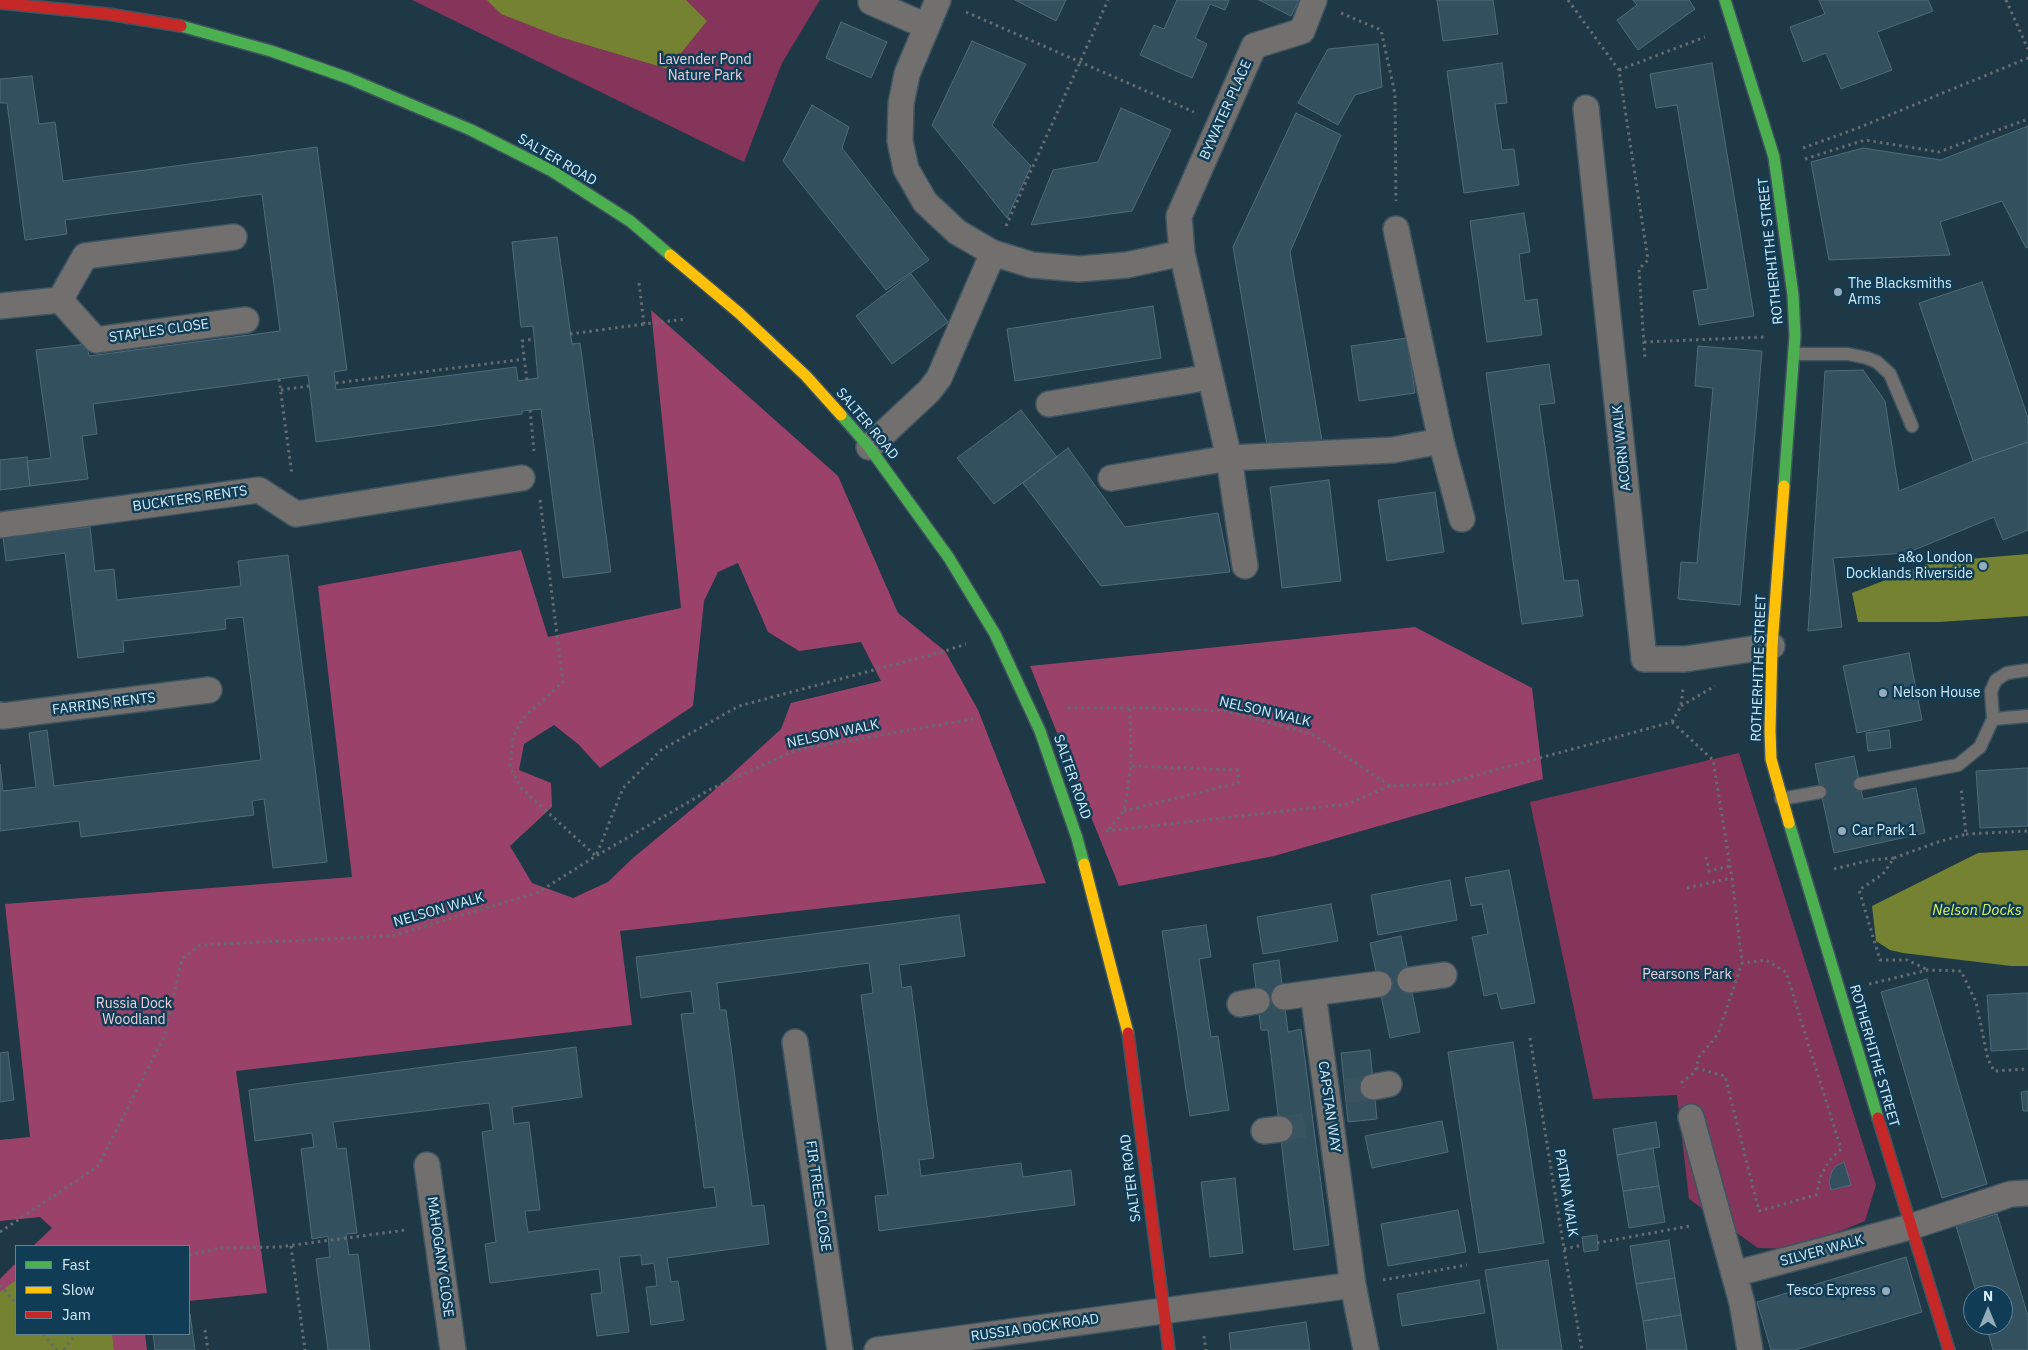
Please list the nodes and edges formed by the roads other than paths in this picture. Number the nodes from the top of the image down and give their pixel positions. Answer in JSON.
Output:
{"nodes":[{"id":1,"x":938,"y":0,"type":"edge"},
{"id":2,"x":1314,"y":0,"type":"edge"},
{"id":3,"x":1725,"y":0,"type":"edge"},
{"id":4,"x":872,"y":2,"type":"dead end"},
{"id":5,"x":0,"y":3,"type":"edge"},
{"id":6,"x":926,"y":26,"type":"junction"},
{"id":7,"x":1586,"y":108,"type":"dead end"},
{"id":8,"x":1396,"y":229,"type":"road end"},
{"id":9,"x":234,"y":237,"type":"dead end"},
{"id":10,"x":993,"y":253,"type":"junction"},
{"id":11,"x":1182,"y":253,"type":"junction"},
{"id":12,"x":60,"y":300,"type":"junction"},
{"id":13,"x":0,"y":306,"type":"edge"},
{"id":14,"x":246,"y":320,"type":"dead end"},
{"id":15,"x":1794,"y":354,"type":"junction"},
{"id":16,"x":1210,"y":377,"type":"junction"},
{"id":17,"x":1049,"y":404,"type":"dead end"},
{"id":18,"x":1912,"y":426,"type":"dead end"},
{"id":19,"x":1441,"y":441,"type":"junction"},
{"id":20,"x":869,"y":446,"type":"junction"},
{"id":21,"x":1228,"y":458,"type":"junction"},
{"id":22,"x":1111,"y":478,"type":"dead end"},
{"id":23,"x":531,"y":487,"type":"road end"},
{"id":24,"x":1462,"y":520,"type":"dead end"},
{"id":25,"x":0,"y":525,"type":"edge"},
{"id":26,"x":1245,"y":566,"type":"dead end"},
{"id":27,"x":1772,"y":646,"type":"junction"},
{"id":28,"x":2028,"y":670,"type":"edge"},
{"id":29,"x":209,"y":690,"type":"dead end"},
{"id":30,"x":0,"y":715,"type":"edge"},
{"id":31,"x":2028,"y":716,"type":"edge"},
{"id":32,"x":1993,"y":719,"type":"junction"},
{"id":33,"x":1860,"y":784,"type":"dead end"},
{"id":34,"x":1820,"y":792,"type":"dead end"},
{"id":35,"x":1781,"y":799,"type":"junction"},
{"id":36,"x":1444,"y":975,"type":"dead end"},
{"id":37,"x":1410,"y":980,"type":"dead end"},
{"id":38,"x":1379,"y":984,"type":"dead end"},
{"id":39,"x":1313,"y":993,"type":"junction"},
{"id":40,"x":1284,"y":997,"type":"dead end"},
{"id":41,"x":795,"y":1042,"type":"dead end"},
{"id":42,"x":1691,"y":1117,"type":"road end"},
{"id":43,"x":427,"y":1164,"type":"dead end"},
{"id":44,"x":2028,"y":1193,"type":"edge"},
{"id":45,"x":1910,"y":1227,"type":"junction"},
{"id":46,"x":1734,"y":1274,"type":"junction"},
{"id":47,"x":1353,"y":1285,"type":"junction"},
{"id":48,"x":1163,"y":1310,"type":"junction"},
{"id":49,"x":960,"y":1344,"type":"edge"},
{"id":50,"x":453,"y":1350,"type":"edge"},
{"id":51,"x":840,"y":1350,"type":"edge"},
{"id":52,"x":877,"y":1350,"type":"edge"},
{"id":53,"x":1169,"y":1350,"type":"edge"},
{"id":54,"x":1366,"y":1350,"type":"edge"},
{"id":55,"x":1750,"y":1350,"type":"edge"},
{"id":56,"x":1949,"y":1350,"type":"edge"}],
"edges":[{"from":1,"to":6,"type":"street"},
{"from":2,"to":11,"type":"street","name":"BYWATER PLACE"},
{"from":3,"to":15,"type":"main road","name":"ROTHERHITHE STREET"},
{"from":4,"to":6,"type":"street"},
{"from":5,"to":20,"type":"main road","name":"SALTER ROAD"},
{"from":6,"to":10,"type":"street"},
{"from":7,"to":27,"type":"street","name":"ACORN WALK"},
{"from":8,"to":19,"type":"street"},
{"from":9,"to":12,"type":"street"},
{"from":10,"to":11,"type":"street"},
{"from":10,"to":20,"type":"street"},
{"from":11,"to":16,"type":"street","name":"BYWATER PLACE"},
{"from":12,"to":13,"type":"street"},
{"from":12,"to":14,"type":"street","name":"STAPLES CLOSE"},
{"from":15,"to":18,"type":"lane"},
{"from":15,"to":27,"type":"main road","name":"ROTHERHITHE STREET"},
{"from":16,"to":17,"type":"street"},
{"from":16,"to":21,"type":"street","name":"BYWATER PLACE"},
{"from":19,"to":21,"type":"street"},
{"from":19,"to":24,"type":"street"},
{"from":20,"to":48,"type":"main road","name":"SALTER ROAD"},
{"from":21,"to":22,"type":"street"},
{"from":21,"to":26,"type":"street","name":"BYWATER PLACE"},
{"from":23,"to":25,"type":"street","name":"BUCKTERS RENTS"},
{"from":27,"to":35,"type":"main road","name":"ROTHERHITHE STREET"},
{"from":28,"to":32,"type":"lane"},
{"from":29,"to":30,"type":"street","name":"FARRINS RENTS"},
{"from":31,"to":32,"type":"lane"},
{"from":32,"to":33,"type":"lane"},
{"from":34,"to":35,"type":"lane"},
{"from":35,"to":45,"type":"main road","name":"ROTHERHITHE STREET"},
{"from":36,"to":37,"type":"street"},
{"from":38,"to":39,"type":"street"},
{"from":39,"to":40,"type":"street"},
{"from":39,"to":47,"type":"street","name":"CAPSTAN WAY"},
{"from":41,"to":51,"type":"street","name":"FIR TREES CLOSE"},
{"from":42,"to":46,"type":"street"},
{"from":43,"to":50,"type":"street","name":"MAHOGANY CLOSE"},
{"from":44,"to":45,"type":"street","name":"SILVER WALK"},
{"from":45,"to":46,"type":"street","name":"SILVER WALK"},
{"from":45,"to":56,"type":"main road","name":"ROTHERHITHE STREET"},
{"from":46,"to":55,"type":"street"},
{"from":47,"to":48,"type":"street"},
{"from":47,"to":54,"type":"street","name":"CAPSTAN WAY"},
{"from":48,"to":49,"type":"street","name":"RUSSIA DOCK ROAD"},
{"from":48,"to":53,"type":"main road","name":"SALTER ROAD"},
{"from":49,"to":52,"type":"street","name":"RUSSIA DOCK ROAD"}]}
